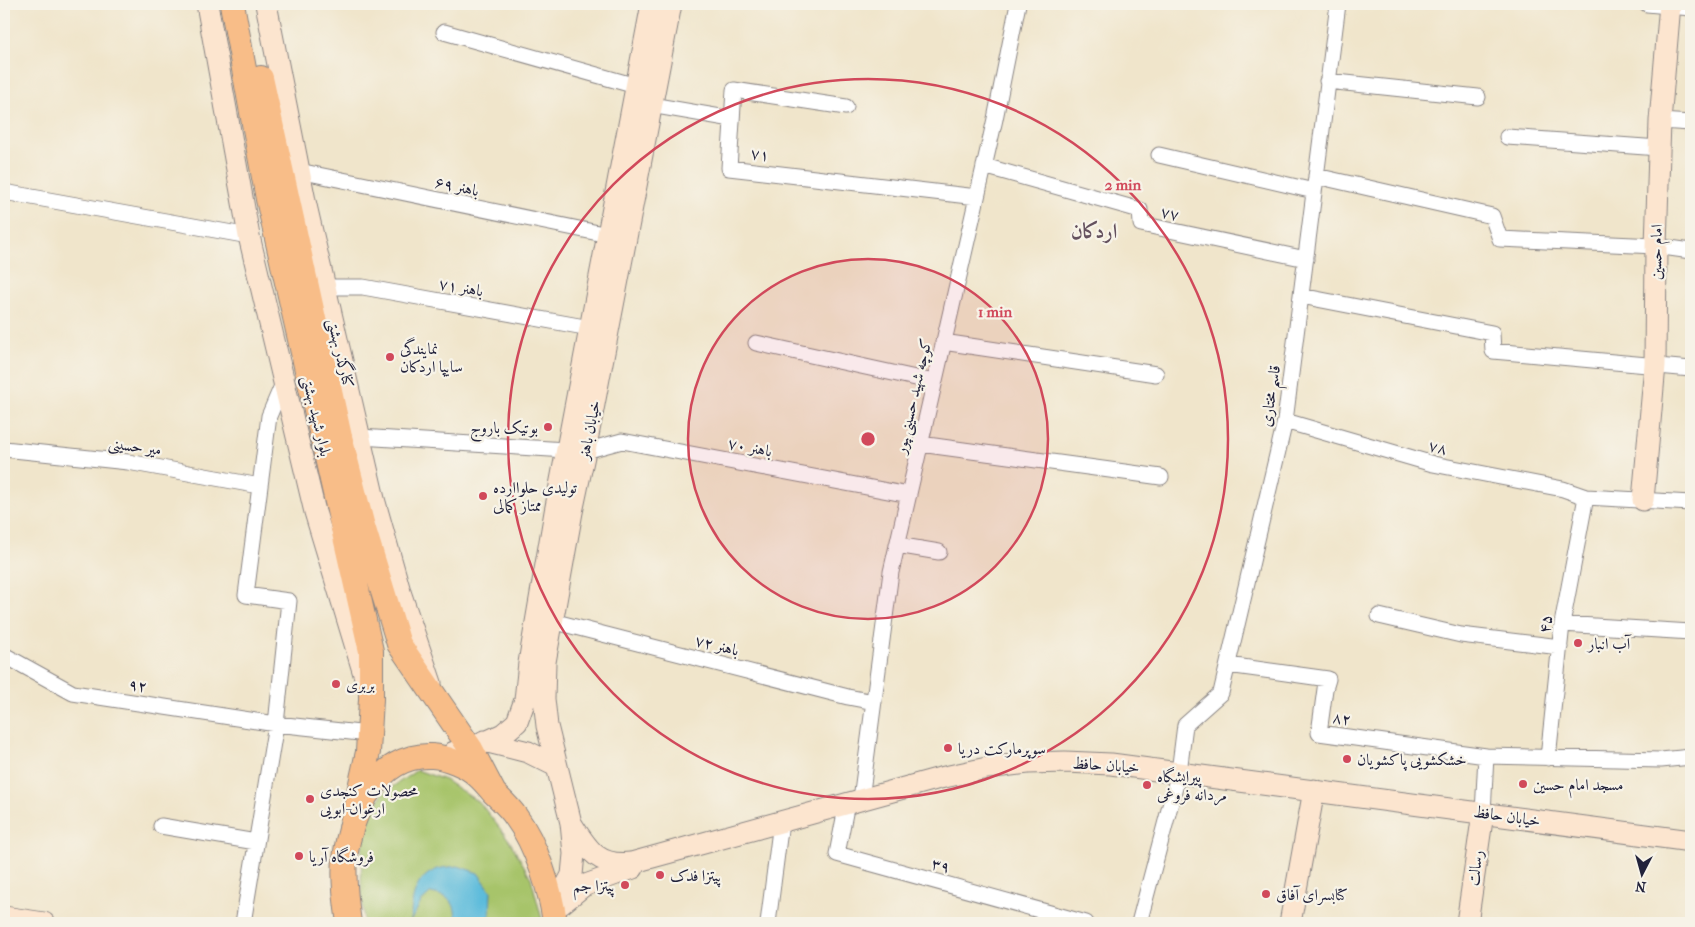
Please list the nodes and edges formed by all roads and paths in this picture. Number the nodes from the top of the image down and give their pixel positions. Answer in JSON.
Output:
{"nodes":[{"id":1,"x":207,"y":4,"type":"edge"},
{"id":2,"x":232,"y":4,"type":"edge"},
{"id":3,"x":245,"y":4,"type":"edge"},
{"id":4,"x":266,"y":4,"type":"edge"},
{"id":5,"x":652,"y":4,"type":"edge"},
{"id":6,"x":671,"y":4,"type":"edge"},
{"id":7,"x":1018,"y":4,"type":"edge"},
{"id":8,"x":1338,"y":4,"type":"edge"},
{"id":9,"x":1647,"y":4,"type":"edge"},
{"id":10,"x":1670,"y":5,"type":"edge"},
{"id":11,"x":1691,"y":8,"type":"edge"},
{"id":12,"x":444,"y":32,"type":"dead end"},
{"id":13,"x":1327,"y":81,"type":"junction"},
{"id":14,"x":636,"y":86,"type":"junction"},
{"id":15,"x":1478,"y":97,"type":"dead end"},
{"id":16,"x":651,"y":105,"type":"junction"},
{"id":17,"x":846,"y":107,"type":"dead end"},
{"id":18,"x":732,"y":119,"type":"junction"},
{"id":19,"x":1660,"y":121,"type":"junction"},
{"id":20,"x":1691,"y":123,"type":"edge"},
{"id":21,"x":1507,"y":137,"type":"dead end"},
{"id":22,"x":1659,"y":148,"type":"junction"},
{"id":23,"x":1159,"y":155,"type":"dead end"},
{"id":24,"x":984,"y":166,"type":"junction"},
{"id":25,"x":300,"y":171,"type":"junction"},
{"id":26,"x":1315,"y":184,"type":"junction"},
{"id":27,"x":4,"y":192,"type":"edge"},
{"id":28,"x":977,"y":197,"type":"junction"},
{"id":29,"x":608,"y":235,"type":"junction"},
{"id":30,"x":249,"y":236,"type":"junction"},
{"id":31,"x":1656,"y":246,"type":"junction"},
{"id":32,"x":1691,"y":251,"type":"edge"},
{"id":33,"x":1306,"y":259,"type":"junction"},
{"id":34,"x":325,"y":286,"type":"junction"},
{"id":35,"x":1301,"y":296,"type":"junction"},
{"id":36,"x":590,"y":328,"type":"junction"},
{"id":37,"x":943,"y":342,"type":"junction"},
{"id":38,"x":756,"y":343,"type":"dead end"},
{"id":39,"x":1655,"y":365,"type":"junction"},
{"id":40,"x":1691,"y":369,"type":"edge"},
{"id":41,"x":1156,"y":374,"type":"dead end"},
{"id":42,"x":284,"y":381,"type":"junction"},
{"id":43,"x":934,"y":382,"type":"junction"},
{"id":44,"x":1285,"y":420,"type":"junction"},
{"id":45,"x":360,"y":437,"type":"junction"},
{"id":46,"x":920,"y":444,"type":"junction"},
{"id":47,"x":4,"y":449,"type":"edge"},
{"id":48,"x":576,"y":451,"type":"junction"},
{"id":49,"x":1161,"y":477,"type":"dead end"},
{"id":50,"x":260,"y":486,"type":"junction"},
{"id":51,"x":909,"y":494,"type":"junction"},
{"id":52,"x":1586,"y":497,"type":"junction"},
{"id":53,"x":1643,"y":500,"type":"junction"},
{"id":54,"x":1691,"y":503,"type":"edge"},
{"id":55,"x":897,"y":545,"type":"junction"},
{"id":56,"x":939,"y":552,"type":"dead end"},
{"id":57,"x":1379,"y":616,"type":"dead end"},
{"id":58,"x":552,"y":621,"type":"junction"},
{"id":59,"x":1562,"y":624,"type":"junction"},
{"id":60,"x":1691,"y":632,"type":"edge"},
{"id":61,"x":1560,"y":647,"type":"junction"},
{"id":62,"x":4,"y":655,"type":"edge"},
{"id":63,"x":1228,"y":665,"type":"junction"},
{"id":64,"x":436,"y":698,"type":"junction"},
{"id":65,"x":371,"y":699,"type":"junction"},
{"id":66,"x":874,"y":702,"type":"junction"},
{"id":67,"x":276,"y":724,"type":"junction"},
{"id":68,"x":369,"y":734,"type":"junction"},
{"id":69,"x":479,"y":746,"type":"junction"},
{"id":70,"x":432,"y":756,"type":"junction"},
{"id":71,"x":1486,"y":756,"type":"junction"},
{"id":72,"x":1691,"y":757,"type":"edge"},
{"id":73,"x":1548,"y":758,"type":"junction"},
{"id":74,"x":556,"y":766,"type":"junction"},
{"id":75,"x":1179,"y":772,"type":"junction"},
{"id":76,"x":1314,"y":790,"type":"junction"},
{"id":77,"x":493,"y":791,"type":"junction"},
{"id":78,"x":854,"y":801,"type":"junction"},
{"id":79,"x":1483,"y":813,"type":"junction"},
{"id":80,"x":781,"y":822,"type":"junction"},
{"id":81,"x":571,"y":824,"type":"junction"},
{"id":82,"x":161,"y":826,"type":"dead end"},
{"id":83,"x":351,"y":828,"type":"junction"},
{"id":84,"x":1691,"y":841,"type":"edge"},
{"id":85,"x":256,"y":842,"type":"junction"},
{"id":86,"x":677,"y":851,"type":"junction"},
{"id":87,"x":345,"y":893,"type":"junction"},
{"id":88,"x":4,"y":917,"type":"edge"},
{"id":89,"x":554,"y":917,"type":"edge"},
{"id":90,"x":44,"y":923,"type":"edge"},
{"id":91,"x":243,"y":923,"type":"edge"},
{"id":92,"x":339,"y":923,"type":"edge"},
{"id":93,"x":349,"y":923,"type":"edge"},
{"id":94,"x":768,"y":923,"type":"edge"},
{"id":95,"x":1086,"y":923,"type":"edge"},
{"id":96,"x":1139,"y":923,"type":"edge"},
{"id":97,"x":1290,"y":923,"type":"edge"},
{"id":98,"x":1467,"y":923,"type":"edge"}],
"edges":[{"from":1,"to":30,"type":"main road"},
{"from":2,"to":65,"type":"main road","name":"بلوار شهید بهشتی"},
{"from":3,"to":64,"type":"main road","name":"بلوار شهید بهشتی"},
{"from":4,"to":25,"type":"main road","name":"کنارگذر بهشتی"},
{"from":5,"to":14,"type":"main road","name":"خیابان باهنر"},
{"from":6,"to":16,"type":"main road","name":"خیابان باهنر"},
{"from":7,"to":24,"type":"street","name":"کوچه شهید حسینی ‍پور"},
{"from":8,"to":13,"type":"street","name":"قاسم مختاری"},
{"from":9,"to":10,"type":"street"},
{"from":10,"to":11,"type":"street"},
{"from":10,"to":19,"type":"main road","name":"امام حسین"},
{"from":12,"to":14,"type":"street"},
{"from":13,"to":15,"type":"street"},
{"from":13,"to":26,"type":"street","name":"قاسم مختاری"},
{"from":14,"to":29,"type":"main road","name":"خیابان باهنر"},
{"from":16,"to":18,"type":"street"},
{"from":16,"to":48,"type":"main road","name":"خیابان باهنر"},
{"from":17,"to":18,"type":"street","name":"۷۱"},
{"from":18,"to":28,"type":"street","name":"۷۱"},
{"from":19,"to":20,"type":"street"},
{"from":19,"to":22,"type":"main road","name":"امام حسین"},
{"from":21,"to":22,"type":"street"},
{"from":22,"to":31,"type":"main road","name":"امام حسین"},
{"from":23,"to":26,"type":"street"},
{"from":24,"to":28,"type":"street","name":"کوچه شهید حسینی ‍پور"},
{"from":24,"to":33,"type":"street","name":"۷۷"},
{"from":25,"to":29,"type":"street","name":"باهنر ۶۹"},
{"from":25,"to":34,"type":"main road","name":"کنارگذر بهشتی"},
{"from":26,"to":31,"type":"street"},
{"from":26,"to":33,"type":"street","name":"قاسم مختاری"},
{"from":27,"to":30,"type":"street"},
{"from":28,"to":37,"type":"street","name":"کوچه شهید حسینی ‍پور"},
{"from":29,"to":36,"type":"main road","name":"خیابان باهنر"},
{"from":30,"to":42,"type":"main road"},
{"from":31,"to":32,"type":"street"},
{"from":31,"to":39,"type":"main road","name":"امام حسین"},
{"from":33,"to":35,"type":"street","name":"قاسم مختاری"},
{"from":34,"to":36,"type":"street","name":"باهنر ۷۱"},
{"from":34,"to":45,"type":"main road","name":"کنارگذر بهشتی"},
{"from":35,"to":39,"type":"street"},
{"from":35,"to":44,"type":"street","name":"قاسم مختاری"},
{"from":36,"to":48,"type":"main road","name":"خیابان باهنر"},
{"from":37,"to":41,"type":"street"},
{"from":37,"to":43,"type":"street","name":"کوچه شهید حسینی ‍پور"},
{"from":38,"to":43,"type":"street"},
{"from":39,"to":40,"type":"street"},
{"from":39,"to":53,"type":"main road","name":"امام حسین"},
{"from":42,"to":50,"type":"street"},
{"from":42,"to":65,"type":"main road"},
{"from":43,"to":46,"type":"street","name":"کوچه شهید حسینی ‍پور"},
{"from":44,"to":52,"type":"street","name":"۷۸"},
{"from":44,"to":63,"type":"street","name":"قاسم مختاری"},
{"from":45,"to":48,"type":"street"},
{"from":45,"to":64,"type":"main road","name":"کنارگذر بهشتی"},
{"from":46,"to":49,"type":"street"},
{"from":46,"to":51,"type":"street","name":"کوچه شهید حسینی ‍پور"},
{"from":47,"to":50,"type":"street","name":"میر حسینی"},
{"from":48,"to":51,"type":"street","name":"باهنر ۷۰"},
{"from":48,"to":58,"type":"main road","name":"خیابان باهنر"},
{"from":48,"to":69,"type":"main road","name":"خیابان باهنر"},
{"from":50,"to":67,"type":"street"},
{"from":51,"to":55,"type":"street","name":"کوچه شهید حسینی ‍پور"},
{"from":52,"to":53,"type":"street"},
{"from":52,"to":59,"type":"street","name":"۴۵"},
{"from":53,"to":54,"type":"street"},
{"from":55,"to":56,"type":"street"},
{"from":55,"to":66,"type":"street","name":"کوچه شهید حسینی ‍پور"},
{"from":57,"to":61,"type":"street"},
{"from":58,"to":66,"type":"street","name":"باهنر ۷۲"},
{"from":58,"to":74,"type":"main road","name":"خیابان باهنر"},
{"from":59,"to":60,"type":"street"},
{"from":59,"to":61,"type":"street","name":"۴۵"},
{"from":61,"to":73,"type":"street","name":"۴۵"},
{"from":62,"to":67,"type":"street","name":"۹۲"},
{"from":63,"to":71,"type":"street","name":"۸۲"},
{"from":63,"to":75,"type":"street","name":"قاسم مختاری"},
{"from":64,"to":69,"type":"main road","name":"بلوار شهید بهشتی"},
{"from":65,"to":68,"type":"main road","name":"بلوار شهید بهشتی"},
{"from":66,"to":78,"type":"street","name":"کوچه شهید حسینی ‍پور"},
{"from":67,"to":68,"type":"street","name":"۹۲"},
{"from":67,"to":85,"type":"street"},
{"from":68,"to":83,"type":"main road","name":"بلوار شهید بهشتی"},
{"from":69,"to":70,"type":"main road","name":"خیابان باهنر"},
{"from":69,"to":74,"type":"main road"},
{"from":69,"to":77,"type":"main road","name":"بلوار شهید بهشتی"},
{"from":70,"to":77,"type":"main road"},
{"from":70,"to":83,"type":"main road"},
{"from":71,"to":73,"type":"street"},
{"from":71,"to":79,"type":"street"},
{"from":72,"to":73,"type":"street"},
{"from":74,"to":81,"type":"main road","name":"خیابان باهنر"},
{"from":75,"to":76,"type":"main road","name":"خیابان حافظ"},
{"from":75,"to":78,"type":"main road","name":"خیابان حافظ"},
{"from":75,"to":96,"type":"street","name":"قاسم مختاری"},
{"from":76,"to":79,"type":"main road","name":"خیابان حافظ"},
{"from":76,"to":97,"type":"main road"},
{"from":77,"to":89,"type":"main road"},
{"from":78,"to":80,"type":"main road","name":"خیابان حافظ"},
{"from":78,"to":95,"type":"street","name":"۳۹"},
{"from":79,"to":84,"type":"main road","name":"خیابان حافظ"},
{"from":79,"to":98,"type":"main road","name":"رسالت"},
{"from":80,"to":86,"type":"main road","name":"خیابان حافظ"},
{"from":80,"to":94,"type":"street"},
{"from":81,"to":86,"type":"main road","name":"خیابان حافظ"},
{"from":81,"to":89,"type":"main road","name":"خیابان باهنر"},
{"from":82,"to":85,"type":"street"},
{"from":83,"to":87,"type":"main road"},
{"from":85,"to":91,"type":"street"},
{"from":86,"to":89,"type":"main road","name":"خیابان حافظ"},
{"from":87,"to":92,"type":"main road"},
{"from":87,"to":93,"type":"main road"},
{"from":88,"to":90,"type":"main road"}]}
